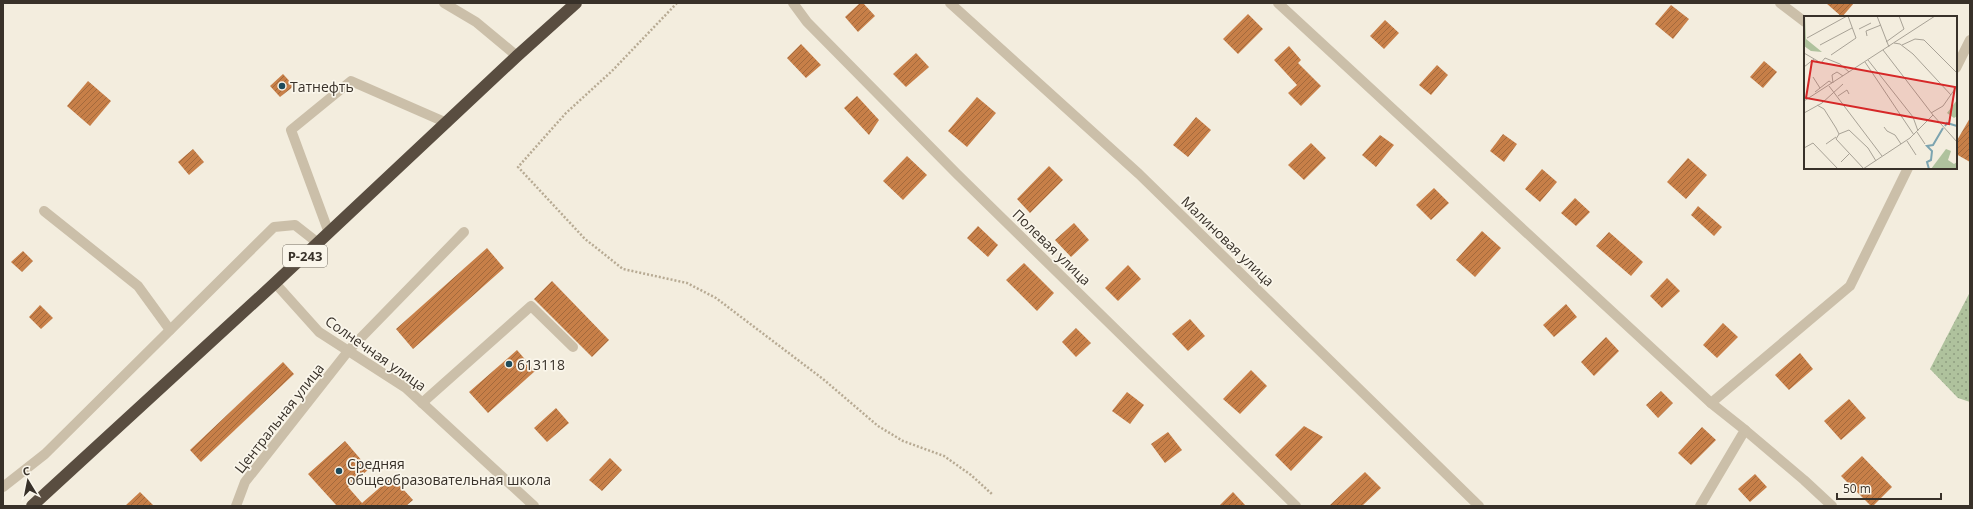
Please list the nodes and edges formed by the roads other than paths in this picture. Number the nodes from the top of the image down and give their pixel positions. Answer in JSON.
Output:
{"nodes":[{"id":1,"x":444,"y":3,"type":"edge"},
{"id":2,"x":576,"y":3,"type":"edge"},
{"id":3,"x":793,"y":3,"type":"edge"},
{"id":4,"x":950,"y":3,"type":"edge"},
{"id":5,"x":1278,"y":3,"type":"edge"},
{"id":6,"x":1780,"y":3,"type":"edge"},
{"id":7,"x":1804,"y":21,"type":"edge"},
{"id":8,"x":1970,"y":40,"type":"edge"},
{"id":9,"x":517,"y":56,"type":"junction"},
{"id":10,"x":1957,"y":66,"type":"edge"},
{"id":11,"x":447,"y":123,"type":"junction"},
{"id":12,"x":1908,"y":169,"type":"edge"},
{"id":13,"x":44,"y":211,"type":"dead end"},
{"id":14,"x":464,"y":232,"type":"dead end"},
{"id":15,"x":329,"y":233,"type":"junction"},
{"id":16,"x":318,"y":243,"type":"junction"},
{"id":17,"x":275,"y":284,"type":"junction"},
{"id":18,"x":170,"y":330,"type":"junction"},
{"id":19,"x":572,"y":346,"type":"dead end"},
{"id":20,"x":349,"y":350,"type":"junction"},
{"id":21,"x":422,"y":403,"type":"junction"},
{"id":22,"x":1711,"y":403,"type":"junction"},
{"id":23,"x":1745,"y":430,"type":"junction"},
{"id":24,"x":3,"y":487,"type":"edge"},
{"id":25,"x":32,"y":506,"type":"edge"},
{"id":26,"x":236,"y":506,"type":"edge"},
{"id":27,"x":534,"y":506,"type":"edge"},
{"id":28,"x":1296,"y":506,"type":"edge"},
{"id":29,"x":1479,"y":506,"type":"edge"},
{"id":30,"x":1700,"y":506,"type":"edge"},
{"id":31,"x":1832,"y":506,"type":"edge"}],
"edges":[{"from":1,"to":9,"type":"street"},
{"from":2,"to":9,"type":"highway","number":"Р-243"},
{"from":3,"to":28,"type":"street","name":"Полевая улица"},
{"from":4,"to":29,"type":"street","name":"Малиновая улица"},
{"from":5,"to":22,"type":"street"},
{"from":6,"to":7,"type":"street"},
{"from":8,"to":10,"type":"street"},
{"from":9,"to":11,"type":"highway","number":"Р-243"},
{"from":11,"to":15,"type":"highway","number":"Р-243"},
{"from":11,"to":15,"type":"street"},
{"from":12,"to":22,"type":"street"},
{"from":13,"to":18,"type":"street"},
{"from":14,"to":20,"type":"street","name":"Центральная улица"},
{"from":15,"to":16,"type":"highway","number":"Р-243"},
{"from":16,"to":17,"type":"highway","number":"Р-243"},
{"from":16,"to":18,"type":"street"},
{"from":17,"to":20,"type":"street","name":"Солнечная улица"},
{"from":17,"to":25,"type":"highway","number":"Р-243"},
{"from":18,"to":24,"type":"street"},
{"from":19,"to":21,"type":"street"},
{"from":20,"to":21,"type":"street","name":"Солнечная улица"},
{"from":20,"to":26,"type":"street","name":"Центральная улица"},
{"from":21,"to":27,"type":"street","name":"Солнечная улица"},
{"from":22,"to":23,"type":"street"},
{"from":23,"to":30,"type":"street"},
{"from":23,"to":31,"type":"street"}]}
